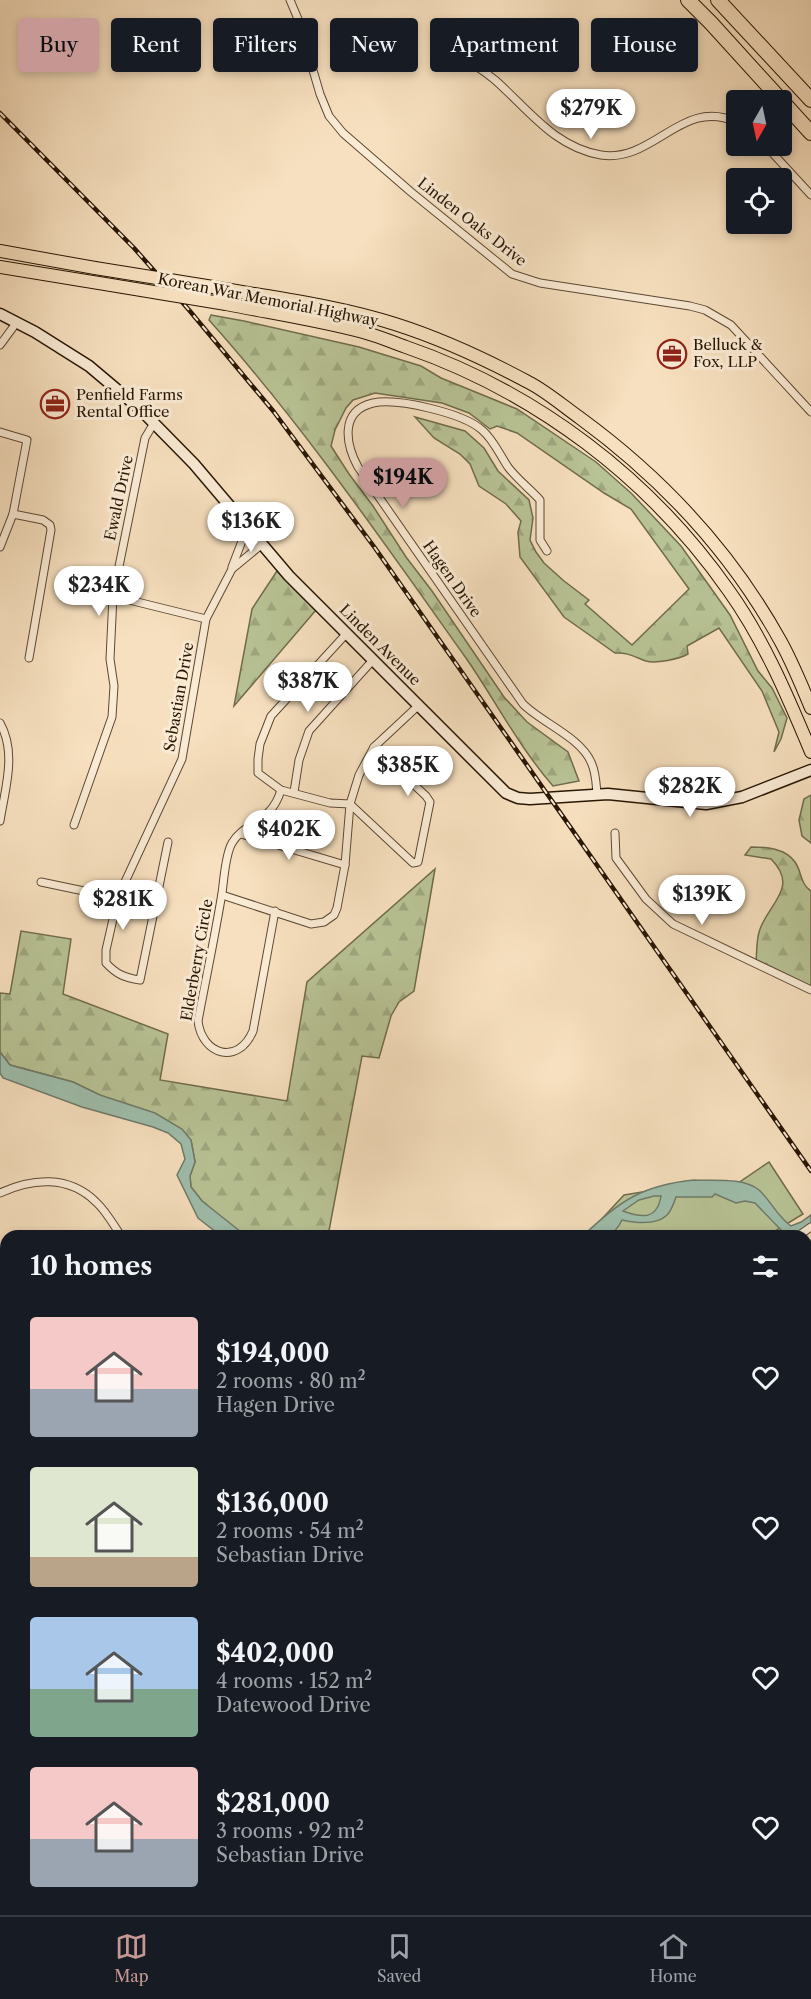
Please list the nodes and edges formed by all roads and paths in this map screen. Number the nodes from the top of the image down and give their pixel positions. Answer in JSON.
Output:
{"nodes":[{"id":1,"x":290,"y":0,"type":"edge"},
{"id":2,"x":688,"y":0,"type":"edge"},
{"id":3,"x":718,"y":0,"type":"edge"},
{"id":4,"x":484,"y":72,"type":"edge"},
{"id":5,"x":811,"y":100,"type":"edge"},
{"id":6,"x":726,"y":118,"type":"edge"},
{"id":7,"x":811,"y":133,"type":"edge"},
{"id":8,"x":775,"y":156,"type":"edge"},
{"id":9,"x":811,"y":195,"type":"edge"},
{"id":10,"x":0,"y":251,"type":"edge"},
{"id":11,"x":0,"y":267,"type":"edge"},
{"id":12,"x":0,"y":314,"type":"edge"},
{"id":13,"x":17,"y":322,"type":"junction"},
{"id":14,"x":0,"y":345,"type":"edge"},
{"id":15,"x":811,"y":412,"type":"edge"},
{"id":16,"x":154,"y":423,"type":"junction"},
{"id":17,"x":0,"y":432,"type":"edge"},
{"id":18,"x":13,"y":514,"type":"junction"},
{"id":19,"x":247,"y":528,"type":"junction"},
{"id":20,"x":261,"y":545,"type":"junction"},
{"id":21,"x":0,"y":547,"type":"edge"},
{"id":22,"x":546,"y":551,"type":"dead end"},
{"id":23,"x":232,"y":569,"type":"junction"},
{"id":24,"x":112,"y":596,"type":"junction"},
{"id":25,"x":206,"y":619,"type":"junction"},
{"id":26,"x":347,"y":633,"type":"junction"},
{"id":27,"x":29,"y":658,"type":"dead end"},
{"id":28,"x":373,"y":660,"type":"junction"},
{"id":29,"x":419,"y":705,"type":"junction"},
{"id":30,"x":811,"y":708,"type":"edge"},
{"id":31,"x":0,"y":723,"type":"edge"},
{"id":32,"x":374,"y":747,"type":"junction"},
{"id":33,"x":811,"y":752,"type":"edge"},
{"id":34,"x":811,"y":770,"type":"edge"},
{"id":35,"x":3,"y":786,"type":"edge"},
{"id":36,"x":281,"y":790,"type":"junction"},
{"id":37,"x":294,"y":792,"type":"junction"},
{"id":38,"x":597,"y":794,"type":"junction"},
{"id":39,"x":350,"y":804,"type":"junction"},
{"id":40,"x":0,"y":821,"type":"edge"},
{"id":41,"x":74,"y":825,"type":"dead end"},
{"id":42,"x":615,"y":833,"type":"dead end"},
{"id":43,"x":241,"y":834,"type":"junction"},
{"id":44,"x":168,"y":842,"type":"dead end"},
{"id":45,"x":345,"y":865,"type":"junction"},
{"id":46,"x":41,"y":882,"type":"dead end"},
{"id":47,"x":222,"y":895,"type":"junction"},
{"id":48,"x":118,"y":897,"type":"junction"},
{"id":49,"x":155,"y":906,"type":"junction"},
{"id":50,"x":275,"y":911,"type":"junction"},
{"id":51,"x":811,"y":990,"type":"edge"},
{"id":52,"x":0,"y":1193,"type":"edge"},
{"id":53,"x":117,"y":1230,"type":"edge"}],
"edges":[{"from":1,"to":15,"type":"street","name":"Linden Oaks Drive"},
{"from":2,"to":7,"type":"highway"},
{"from":3,"to":5,"type":"highway"},
{"from":4,"to":6,"type":"street"},
{"from":8,"to":9,"type":"street"},
{"from":10,"to":30,"type":"main road","name":"Korean War Memorial Highway","bridge":true},
{"from":11,"to":33,"type":"main road","name":"Korean War Memorial Highway","bridge":true},
{"from":12,"to":13,"type":"street","name":"Linden Avenue"},
{"from":13,"to":14,"type":"street"},
{"from":13,"to":16,"type":"street","name":"Linden Avenue"},
{"from":16,"to":19,"type":"street","name":"Linden Avenue"},
{"from":16,"to":24,"type":"street","name":"Ewald Drive"},
{"from":17,"to":18,"type":"street"},
{"from":18,"to":21,"type":"street"},
{"from":18,"to":27,"type":"street"},
{"from":19,"to":20,"type":"street","name":"Linden Avenue"},
{"from":19,"to":23,"type":"street","name":"Sebastian Drive"},
{"from":20,"to":23,"type":"street","name":"Sebastian Drive"},
{"from":20,"to":26,"type":"street","name":"Linden Avenue"},
{"from":22,"to":38,"type":"street","name":"Hagen Drive"},
{"from":23,"to":25,"type":"street","name":"Sebastian Drive"},
{"from":24,"to":25,"type":"street"},
{"from":24,"to":41,"type":"street","name":"Ewald Drive"},
{"from":25,"to":48,"type":"street","name":"Sebastian Drive"},
{"from":26,"to":28,"type":"street","name":"Linden Avenue"},
{"from":26,"to":36,"type":"street"},
{"from":28,"to":29,"type":"street","name":"Linden Avenue"},
{"from":28,"to":37,"type":"street"},
{"from":29,"to":32,"type":"street"},
{"from":29,"to":38,"type":"street","name":"Linden Avenue"},
{"from":31,"to":35,"type":"street"},
{"from":32,"to":39,"type":"street"},
{"from":32,"to":39,"type":"street"},
{"from":34,"to":38,"type":"street","name":"Linden Avenue"},
{"from":35,"to":40,"type":"street"},
{"from":36,"to":37,"type":"street"},
{"from":36,"to":43,"type":"street","name":"Elderberry Circle"},
{"from":37,"to":39,"type":"street"},
{"from":39,"to":45,"type":"street"},
{"from":42,"to":51,"type":"street"},
{"from":43,"to":45,"type":"street"},
{"from":43,"to":47,"type":"street","name":"Elderberry Circle"},
{"from":44,"to":49,"type":"street","name":"Sebastian Drive"},
{"from":45,"to":50,"type":"street"},
{"from":46,"to":48,"type":"street"},
{"from":47,"to":50,"type":"street"},
{"from":47,"to":50,"type":"street","name":"Elderberry Circle"},
{"from":48,"to":49,"type":"street"},
{"from":48,"to":49,"type":"street","name":"Sebastian Drive"},
{"from":52,"to":53,"type":"street"}]}
